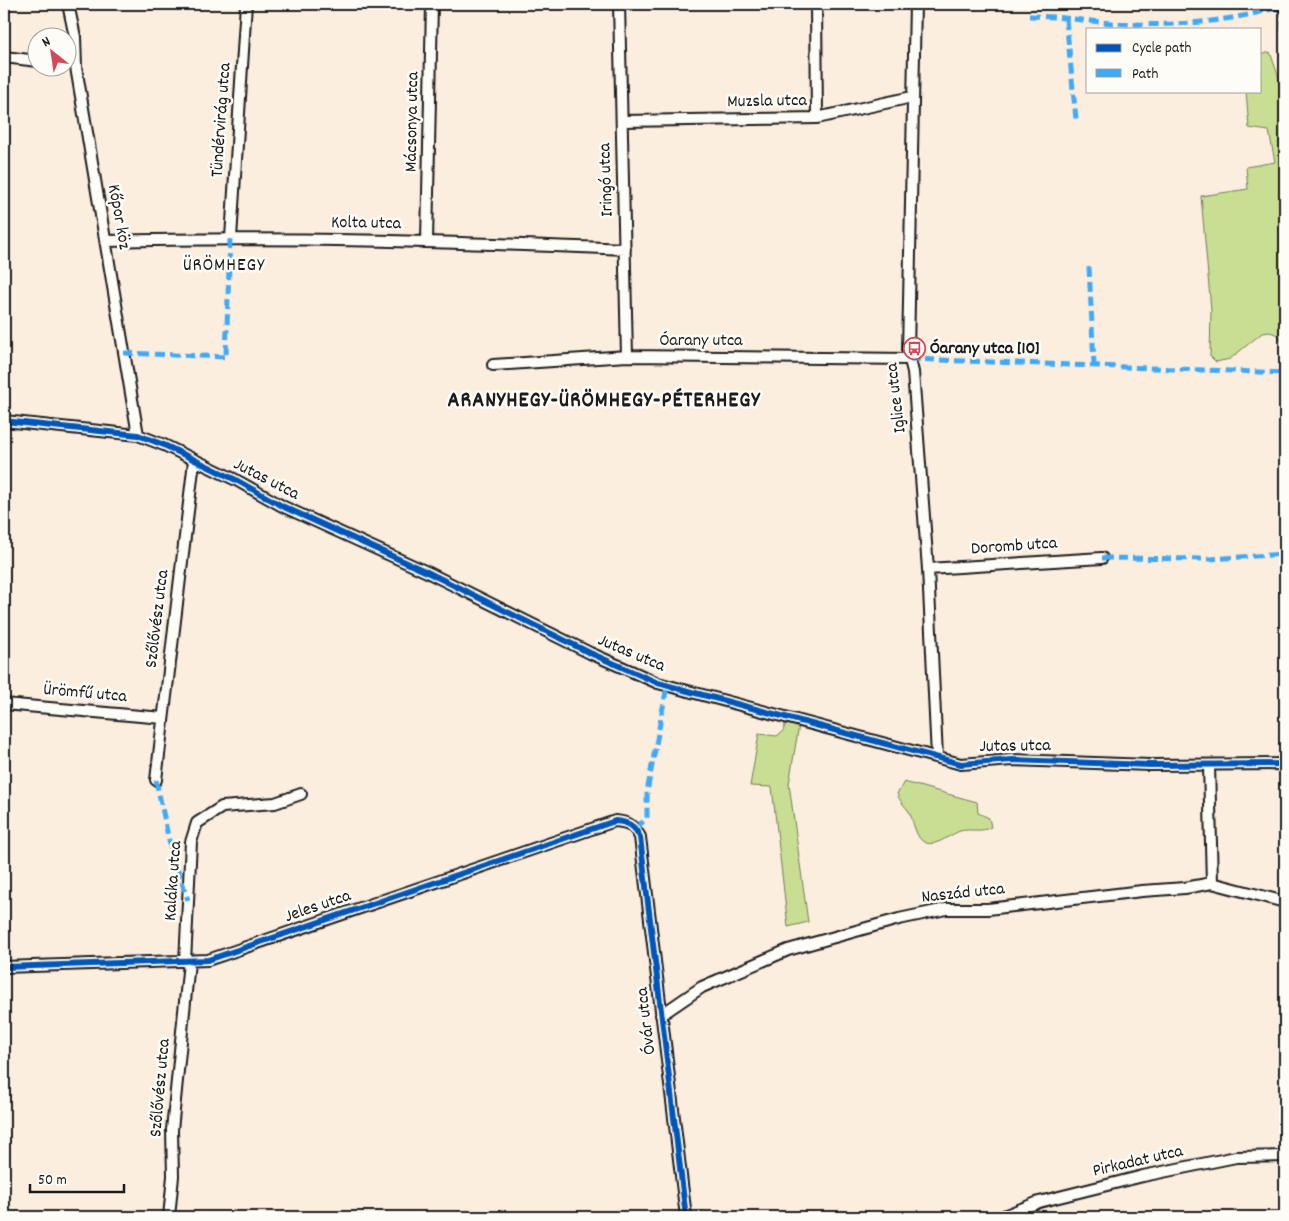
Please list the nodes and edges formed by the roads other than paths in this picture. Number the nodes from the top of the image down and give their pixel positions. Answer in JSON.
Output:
{"nodes":[{"id":1,"x":68,"y":4,"type":"edge"},
{"id":2,"x":246,"y":4,"type":"edge"},
{"id":3,"x":432,"y":4,"type":"edge"},
{"id":4,"x":618,"y":4,"type":"edge"},
{"id":5,"x":816,"y":4,"type":"edge"},
{"id":6,"x":914,"y":4,"type":"edge"},
{"id":7,"x":1277,"y":4,"type":"edge"},
{"id":8,"x":1285,"y":6,"type":"edge"},
{"id":9,"x":73,"y":28,"type":"edge"},
{"id":10,"x":4,"y":57,"type":"edge"},
{"id":11,"x":28,"y":61,"type":"edge"},
{"id":12,"x":74,"y":78,"type":"edge"},
{"id":13,"x":912,"y":97,"type":"junction"},
{"id":14,"x":816,"y":118,"type":"junction"},
{"id":15,"x":622,"y":121,"type":"junction"},
{"id":16,"x":231,"y":238,"type":"junction"},
{"id":17,"x":106,"y":241,"type":"junction"},
{"id":18,"x":427,"y":241,"type":"junction"},
{"id":19,"x":625,"y":249,"type":"junction"},
{"id":20,"x":627,"y":356,"type":"junction"},
{"id":21,"x":910,"y":359,"type":"junction"},
{"id":22,"x":493,"y":365,"type":"dead end"},
{"id":23,"x":4,"y":421,"type":"edge"},
{"id":24,"x":138,"y":435,"type":"junction"},
{"id":25,"x":194,"y":461,"type":"junction"},
{"id":26,"x":1102,"y":558,"type":"dead end"},
{"id":27,"x":928,"y":569,"type":"junction"},
{"id":28,"x":4,"y":704,"type":"edge"},
{"id":29,"x":163,"y":718,"type":"junction"},
{"id":30,"x":938,"y":758,"type":"junction"},
{"id":31,"x":1285,"y":764,"type":"edge"},
{"id":32,"x":1209,"y":765,"type":"junction"},
{"id":33,"x":156,"y":780,"type":"dead end"},
{"id":34,"x":301,"y":794,"type":"dead end"},
{"id":35,"x":631,"y":824,"type":"joint"},
{"id":36,"x":1212,"y":883,"type":"junction"},
{"id":37,"x":1285,"y":902,"type":"edge"},
{"id":38,"x":187,"y":962,"type":"junction"},
{"id":39,"x":4,"y":967,"type":"edge"},
{"id":40,"x":661,"y":1015,"type":"junction"},
{"id":41,"x":1285,"y":1156,"type":"edge"},
{"id":42,"x":169,"y":1217,"type":"edge"},
{"id":43,"x":686,"y":1217,"type":"edge"},
{"id":44,"x":1001,"y":1217,"type":"edge"}],
"edges":[{"from":1,"to":9,"type":"street","name":"Kőpor köz"},
{"from":2,"to":16,"type":"street","name":"Tündérvirág utca"},
{"from":3,"to":18,"type":"street","name":"Mácsonya utca"},
{"from":4,"to":15,"type":"street","name":"Iringó utca"},
{"from":5,"to":14,"type":"street"},
{"from":6,"to":13,"type":"street","name":"Iglice utca"},
{"from":7,"to":8,"type":"street"},
{"from":10,"to":11,"type":"street"},
{"from":12,"to":17,"type":"street","name":"Kőpor köz"},
{"from":13,"to":14,"type":"street","name":"Muzsla utca"},
{"from":13,"to":21,"type":"street","name":"Iglice utca"},
{"from":14,"to":15,"type":"street","name":"Muzsla utca"},
{"from":15,"to":19,"type":"street","name":"Iringó utca"},
{"from":16,"to":17,"type":"street","name":"Kolta utca"},
{"from":16,"to":18,"type":"street","name":"Kolta utca"},
{"from":17,"to":24,"type":"street","name":"Kőpor köz"},
{"from":18,"to":19,"type":"street","name":"Kolta utca"},
{"from":19,"to":20,"type":"street","name":"Iringó utca"},
{"from":20,"to":21,"type":"street","name":"Óarany utca"},
{"from":20,"to":22,"type":"street","name":"Óarany utca"},
{"from":21,"to":27,"type":"street","name":"Iglice utca"},
{"from":23,"to":24,"type":"street","name":"Jutas utca"},
{"from":24,"to":25,"type":"street","name":"Jutas utca"},
{"from":25,"to":29,"type":"street","name":"Szőlővész utca"},
{"from":25,"to":30,"type":"street","name":"Jutas utca"},
{"from":26,"to":27,"type":"street","name":"Doromb utca"},
{"from":27,"to":30,"type":"street","name":"Iglice utca"},
{"from":28,"to":29,"type":"street","name":"Ürömfű utca"},
{"from":29,"to":33,"type":"street","name":"Szőlővész utca"},
{"from":30,"to":32,"type":"street","name":"Jutas utca"},
{"from":31,"to":32,"type":"street","name":"Jutas utca"},
{"from":32,"to":36,"type":"street"},
{"from":34,"to":38,"type":"street","name":"Kaláka utca"},
{"from":35,"to":38,"type":"street","name":"Jeles utca"},
{"from":35,"to":40,"type":"street","name":"Óvár utca"},
{"from":36,"to":37,"type":"street","name":"Naszád utca"},
{"from":36,"to":40,"type":"street","name":"Naszád utca"},
{"from":38,"to":39,"type":"street","name":"Jeles utca"},
{"from":38,"to":42,"type":"street","name":"Szőlővész utca"},
{"from":40,"to":43,"type":"street","name":"Óvár utca"},
{"from":41,"to":44,"type":"street","name":"Pirkadat utca"}]}
